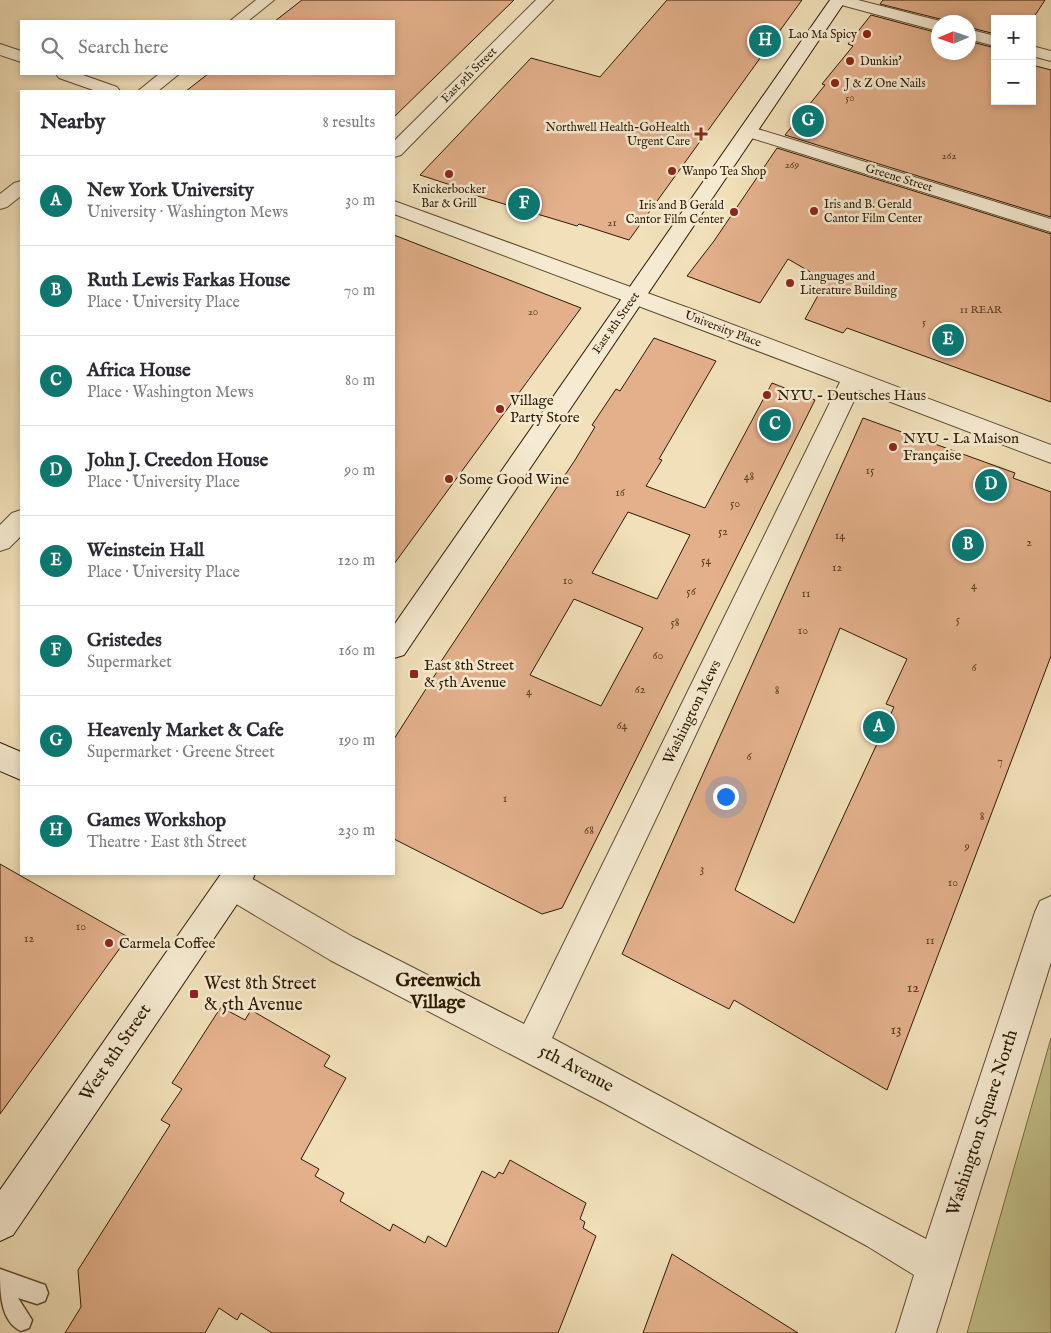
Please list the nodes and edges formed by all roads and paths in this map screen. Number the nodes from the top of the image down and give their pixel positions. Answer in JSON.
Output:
{"nodes":[{"id":1,"x":266,"y":0,"type":"edge"},
{"id":2,"x":544,"y":0,"type":"edge"},
{"id":3,"x":839,"y":0,"type":"edge"},
{"id":4,"x":239,"y":20,"type":"edge"},
{"id":5,"x":931,"y":24,"type":"edge"},
{"id":6,"x":976,"y":36,"type":"edge"},
{"id":7,"x":991,"y":40,"type":"edge"},
{"id":8,"x":0,"y":49,"type":"edge"},
{"id":9,"x":1036,"y":52,"type":"edge"},
{"id":10,"x":1051,"y":56,"type":"edge"},
{"id":11,"x":20,"y":57,"type":"edge"},
{"id":12,"x":69,"y":75,"type":"edge"},
{"id":13,"x":169,"y":75,"type":"edge"},
{"id":14,"x":108,"y":90,"type":"edge"},
{"id":15,"x":148,"y":90,"type":"edge"},
{"id":16,"x":748,"y":131,"type":"junction"},
{"id":17,"x":395,"y":150,"type":"edge"},
{"id":18,"x":20,"y":188,"type":"edge"},
{"id":19,"x":0,"y":204,"type":"edge"},
{"id":20,"x":395,"y":207,"type":"edge"},
{"id":21,"x":1051,"y":226,"type":"edge"},
{"id":22,"x":635,"y":296,"type":"junction"},
{"id":23,"x":853,"y":379,"type":"junction"},
{"id":24,"x":1051,"y":454,"type":"edge"},
{"id":25,"x":20,"y":521,"type":"edge"},
{"id":26,"x":0,"y":541,"type":"edge"},
{"id":27,"x":395,"y":646,"type":"edge"},
{"id":28,"x":0,"y":756,"type":"edge"},
{"id":29,"x":20,"y":766,"type":"edge"},
{"id":30,"x":229,"y":877,"type":"edge"},
{"id":31,"x":1051,"y":912,"type":"edge"},
{"id":32,"x":531,"y":1046,"type":"junction"},
{"id":33,"x":0,"y":1222,"type":"edge"},
{"id":34,"x":936,"y":1266,"type":"junction"},
{"id":35,"x":0,"y":1280,"type":"edge"},
{"id":36,"x":0,"y":1292,"type":"edge"},
{"id":37,"x":37,"y":1293,"type":"dead end"},
{"id":38,"x":21,"y":1320,"type":"dead end"},
{"id":39,"x":916,"y":1333,"type":"edge"}],
"edges":[{"from":1,"to":4,"type":"street"},
{"from":2,"to":17,"type":"street","name":"East 9th Street"},
{"from":3,"to":5,"type":"street"},
{"from":3,"to":16,"type":"street","name":"East 8th Street"},
{"from":6,"to":7,"type":"street"},
{"from":8,"to":11,"type":"street"},
{"from":9,"to":10,"type":"street"},
{"from":12,"to":14,"type":"street"},
{"from":13,"to":15,"type":"street"},
{"from":16,"to":21,"type":"street","name":"Greene Street"},
{"from":16,"to":22,"type":"street","name":"East 8th Street"},
{"from":18,"to":19,"type":"street"},
{"from":20,"to":22,"type":"street","name":"University Place"},
{"from":22,"to":23,"type":"street","name":"University Place"},
{"from":22,"to":27,"type":"street","name":"East 8th Street"},
{"from":23,"to":24,"type":"street","name":"University Place"},
{"from":23,"to":32,"type":"street","name":"Washington Mews"},
{"from":25,"to":26,"type":"street"},
{"from":28,"to":29,"type":"street"},
{"from":30,"to":32,"type":"street","name":"5th Avenue"},
{"from":30,"to":33,"type":"street","name":"West 8th Street"},
{"from":31,"to":34,"type":"street","name":"Washington Square North"},
{"from":32,"to":34,"type":"street","name":"5th Avenue"},
{"from":34,"to":39,"type":"street","name":"Washington Square North"},
{"from":35,"to":37,"type":"lane"},
{"from":36,"to":38,"type":"lane"}]}
